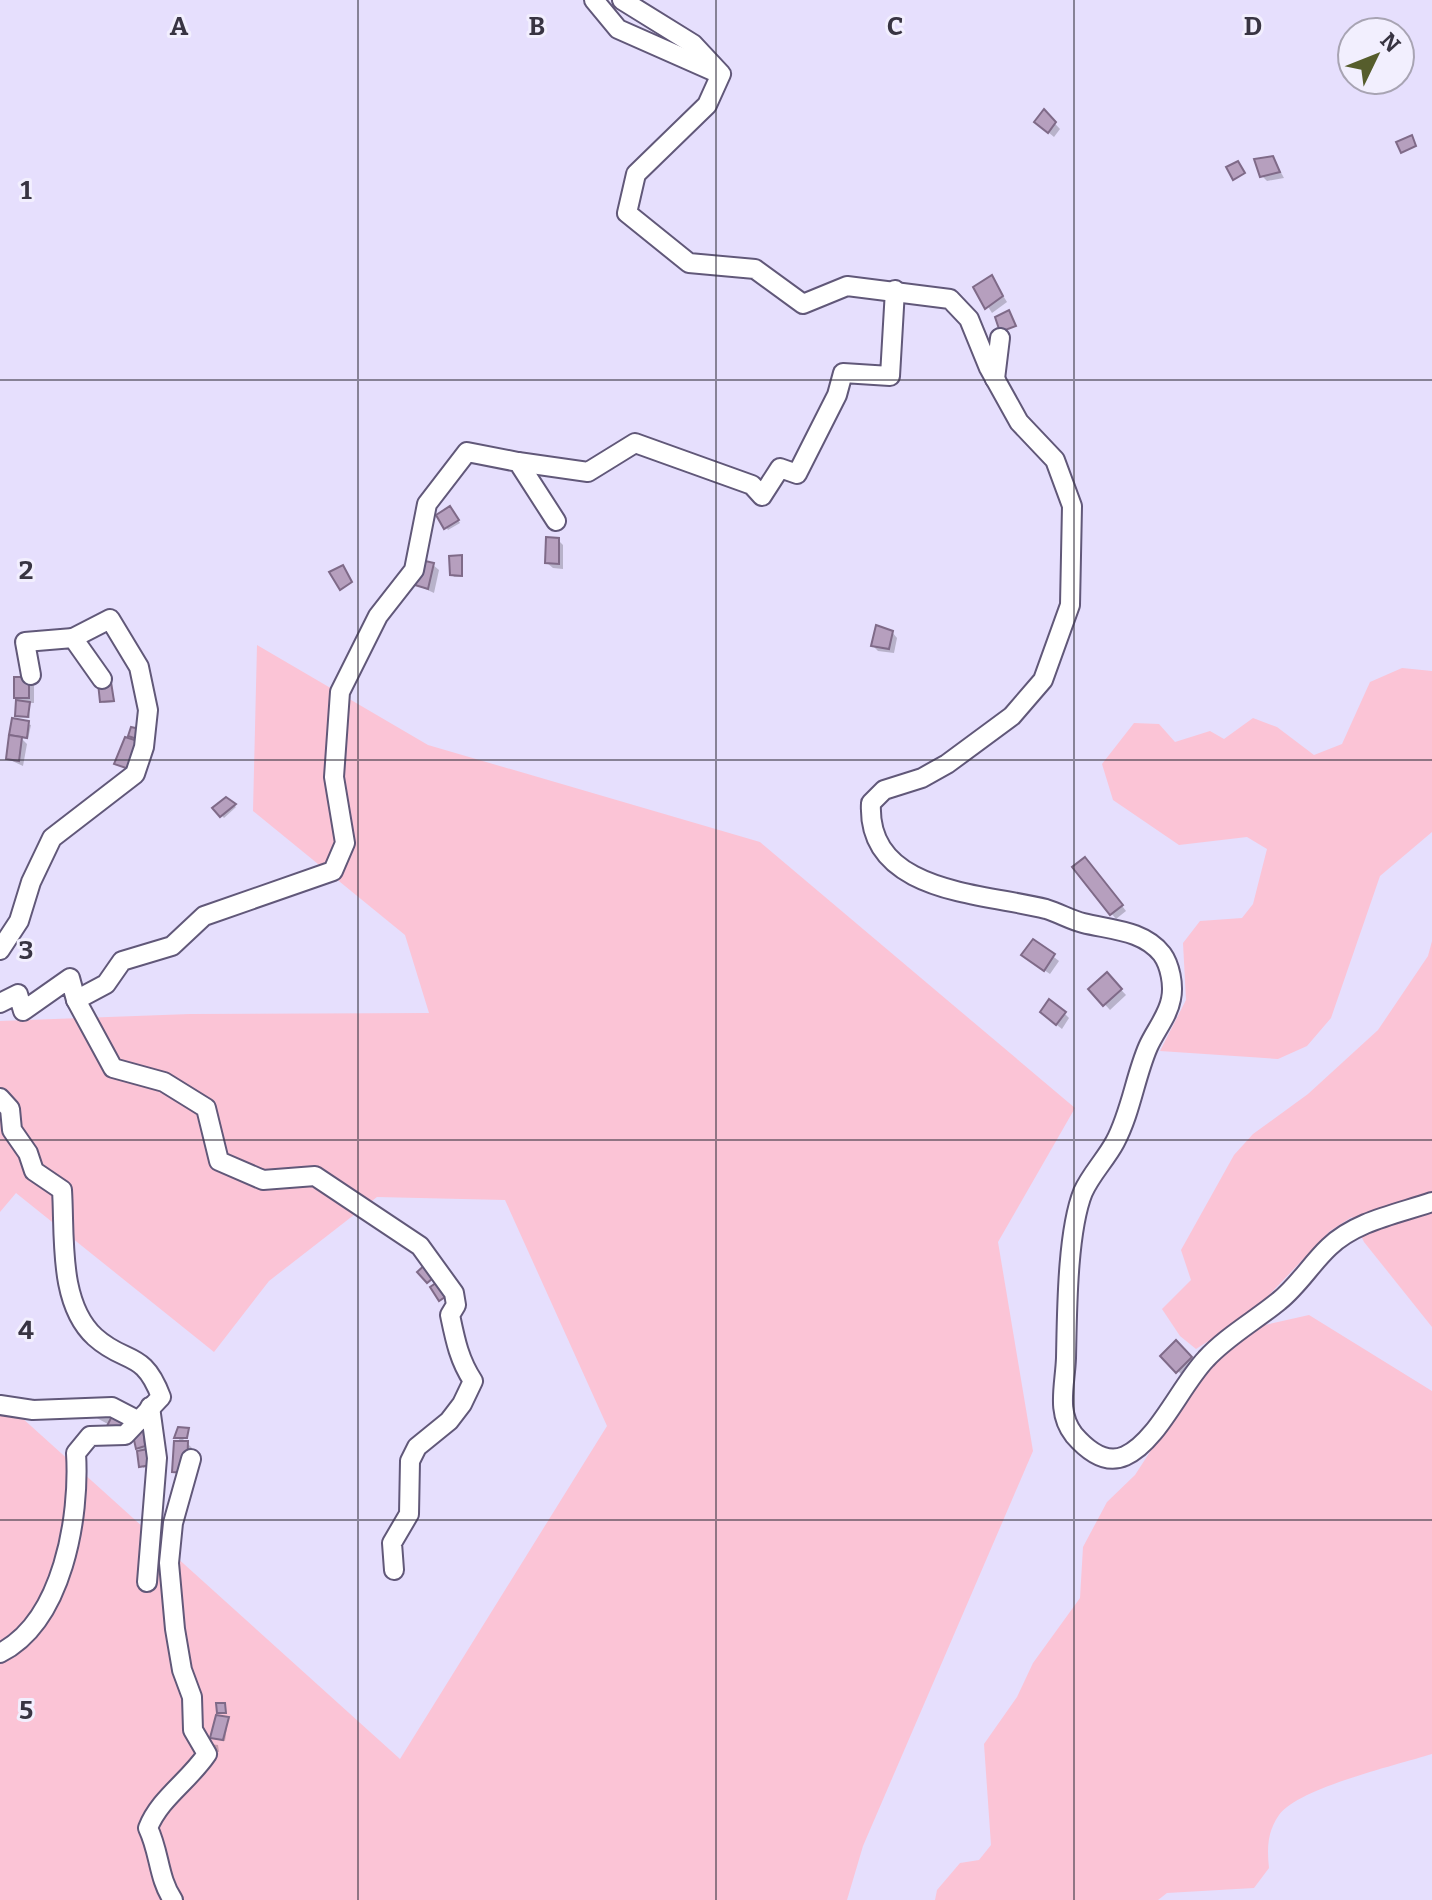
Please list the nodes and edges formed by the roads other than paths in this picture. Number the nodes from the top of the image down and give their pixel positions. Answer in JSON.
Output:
{"nodes":[{"id":1,"x":594,"y":0,"type":"edge"},
{"id":2,"x":622,"y":0,"type":"edge"},
{"id":3,"x":721,"y":74,"type":"junction"},
{"id":4,"x":895,"y":290,"type":"junction"},
{"id":5,"x":1000,"y":338,"type":"dead end"},
{"id":6,"x":995,"y":379,"type":"junction"},
{"id":7,"x":518,"y":462,"type":"junction"},
{"id":8,"x":556,"y":521,"type":"dead end"},
{"id":9,"x":73,"y":638,"type":"junction"},
{"id":10,"x":31,"y":675,"type":"dead end"},
{"id":11,"x":102,"y":679,"type":"dead end"},
{"id":12,"x":0,"y":950,"type":"edge"},
{"id":13,"x":76,"y":1000,"type":"junction"},
{"id":14,"x":0,"y":1003,"type":"edge"},
{"id":15,"x":0,"y":1098,"type":"edge"},
{"id":16,"x":1432,"y":1202,"type":"edge"},
{"id":17,"x":0,"y":1405,"type":"edge"},
{"id":18,"x":145,"y":1414,"type":"junction"},
{"id":19,"x":191,"y":1459,"type":"dead end"},
{"id":20,"x":394,"y":1570,"type":"dead end"},
{"id":21,"x":147,"y":1582,"type":"dead end"},
{"id":22,"x":0,"y":1653,"type":"edge"},
{"id":23,"x":173,"y":1900,"type":"edge"}],
"edges":[{"from":1,"to":3,"type":"street"},
{"from":2,"to":3,"type":"street"},
{"from":3,"to":4,"type":"street"},
{"from":4,"to":6,"type":"street"},
{"from":4,"to":7,"type":"street"},
{"from":5,"to":6,"type":"street"},
{"from":6,"to":16,"type":"street"},
{"from":7,"to":8,"type":"street"},
{"from":7,"to":13,"type":"street"},
{"from":9,"to":10,"type":"street"},
{"from":9,"to":11,"type":"street"},
{"from":9,"to":12,"type":"street"},
{"from":13,"to":14,"type":"street"},
{"from":13,"to":20,"type":"street"},
{"from":15,"to":18,"type":"street"},
{"from":17,"to":18,"type":"street"},
{"from":18,"to":21,"type":"street"},
{"from":18,"to":22,"type":"street"},
{"from":19,"to":23,"type":"street"}]}
